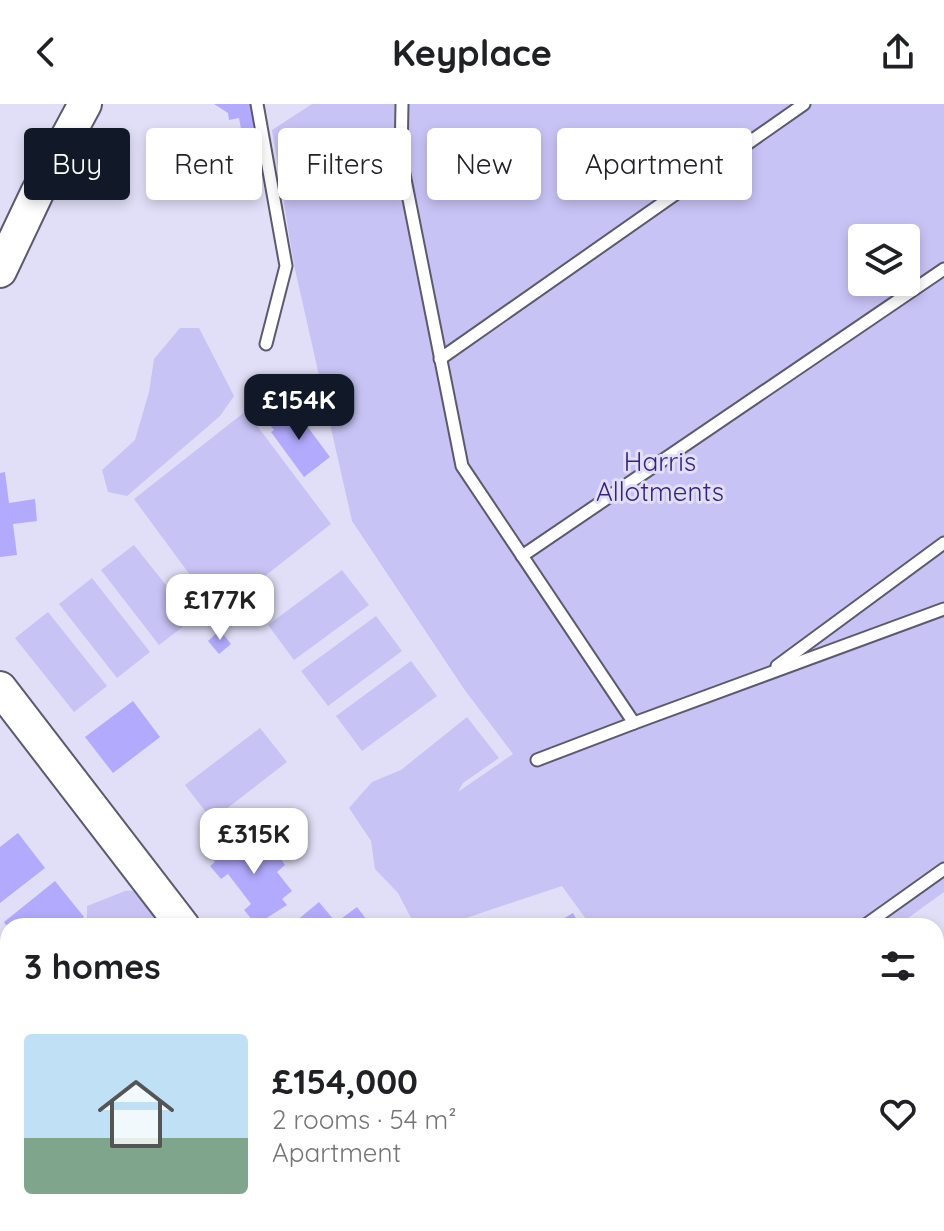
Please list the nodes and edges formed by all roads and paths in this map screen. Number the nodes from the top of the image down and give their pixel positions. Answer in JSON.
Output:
{"nodes":[{"id":1,"x":85,"y":104,"type":"edge"},
{"id":2,"x":257,"y":104,"type":"edge"},
{"id":3,"x":402,"y":104,"type":"edge"},
{"id":4,"x":804,"y":104,"type":"edge"},
{"id":5,"x":4,"y":250,"type":"edge"},
{"id":6,"x":944,"y":269,"type":"edge"},
{"id":7,"x":266,"y":344,"type":"dead end"},
{"id":8,"x":440,"y":359,"type":"junction"},
{"id":9,"x":944,"y":543,"type":"edge"},
{"id":10,"x":522,"y":556,"type":"junction"},
{"id":11,"x":944,"y":609,"type":"edge"},
{"id":12,"x":767,"y":674,"type":"junction"},
{"id":13,"x":0,"y":688,"type":"edge"},
{"id":14,"x":634,"y":723,"type":"junction"},
{"id":15,"x":537,"y":760,"type":"dead end"},
{"id":16,"x":944,"y":869,"type":"edge"},
{"id":17,"x":177,"y":918,"type":"edge"},
{"id":18,"x":875,"y":918,"type":"edge"}],
"edges":[{"from":1,"to":5,"type":"main road"},
{"from":2,"to":7,"type":"lane"},
{"from":3,"to":8,"type":"lane"},
{"from":4,"to":8,"type":"lane"},
{"from":6,"to":10,"type":"lane"},
{"from":8,"to":10,"type":"lane"},
{"from":9,"to":12,"type":"lane"},
{"from":10,"to":14,"type":"lane"},
{"from":11,"to":12,"type":"lane"},
{"from":12,"to":14,"type":"lane"},
{"from":13,"to":17,"type":"main road"},
{"from":14,"to":15,"type":"lane"},
{"from":16,"to":18,"type":"lane"}]}
